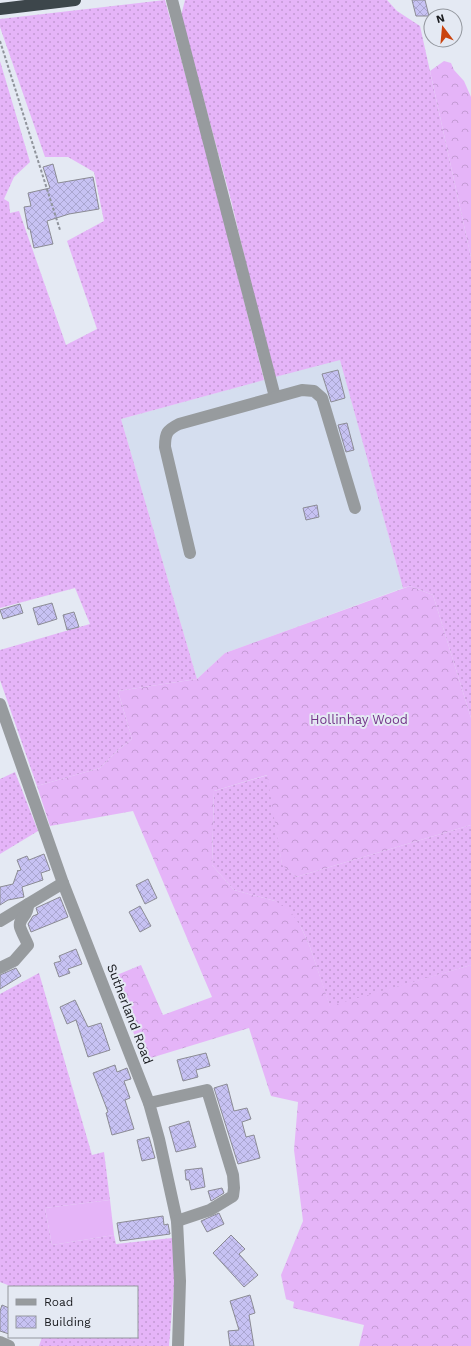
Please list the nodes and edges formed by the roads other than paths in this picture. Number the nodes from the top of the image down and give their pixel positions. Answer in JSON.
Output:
{"nodes":[{"id":1,"x":75,"y":0,"type":"edge"},
{"id":2,"x":172,"y":0,"type":"edge"},
{"id":3,"x":0,"y":8,"type":"edge"},
{"id":4,"x":275,"y":397,"type":"junction"},
{"id":5,"x":356,"y":508,"type":"dead end"},
{"id":6,"x":190,"y":553,"type":"dead end"},
{"id":7,"x":0,"y":704,"type":"edge"},
{"id":8,"x":63,"y":883,"type":"junction"},
{"id":9,"x":28,"y":904,"type":"junction"},
{"id":10,"x":0,"y":921,"type":"edge"},
{"id":11,"x":0,"y":968,"type":"edge"},
{"id":12,"x":149,"y":1103,"type":"junction"},
{"id":13,"x":177,"y":1221,"type":"junction"},
{"id":14,"x":0,"y":1342,"type":"edge"},
{"id":15,"x":9,"y":1346,"type":"edge"},
{"id":16,"x":178,"y":1346,"type":"edge"}],
"edges":[{"from":1,"to":3,"type":"highway"},
{"from":2,"to":4,"type":"street"},
{"from":4,"to":5,"type":"street"},
{"from":4,"to":6,"type":"street"},
{"from":7,"to":8,"type":"street","name":"Sutherland Road"},
{"from":8,"to":9,"type":"street"},
{"from":8,"to":12,"type":"street","name":"Sutherland Road"},
{"from":9,"to":10,"type":"street"},
{"from":9,"to":11,"type":"street"},
{"from":12,"to":13,"type":"street","name":"Sutherland Road"},
{"from":12,"to":13,"type":"street"},
{"from":13,"to":16,"type":"street","name":"Sutherland Road"},
{"from":14,"to":15,"type":"street"}]}
